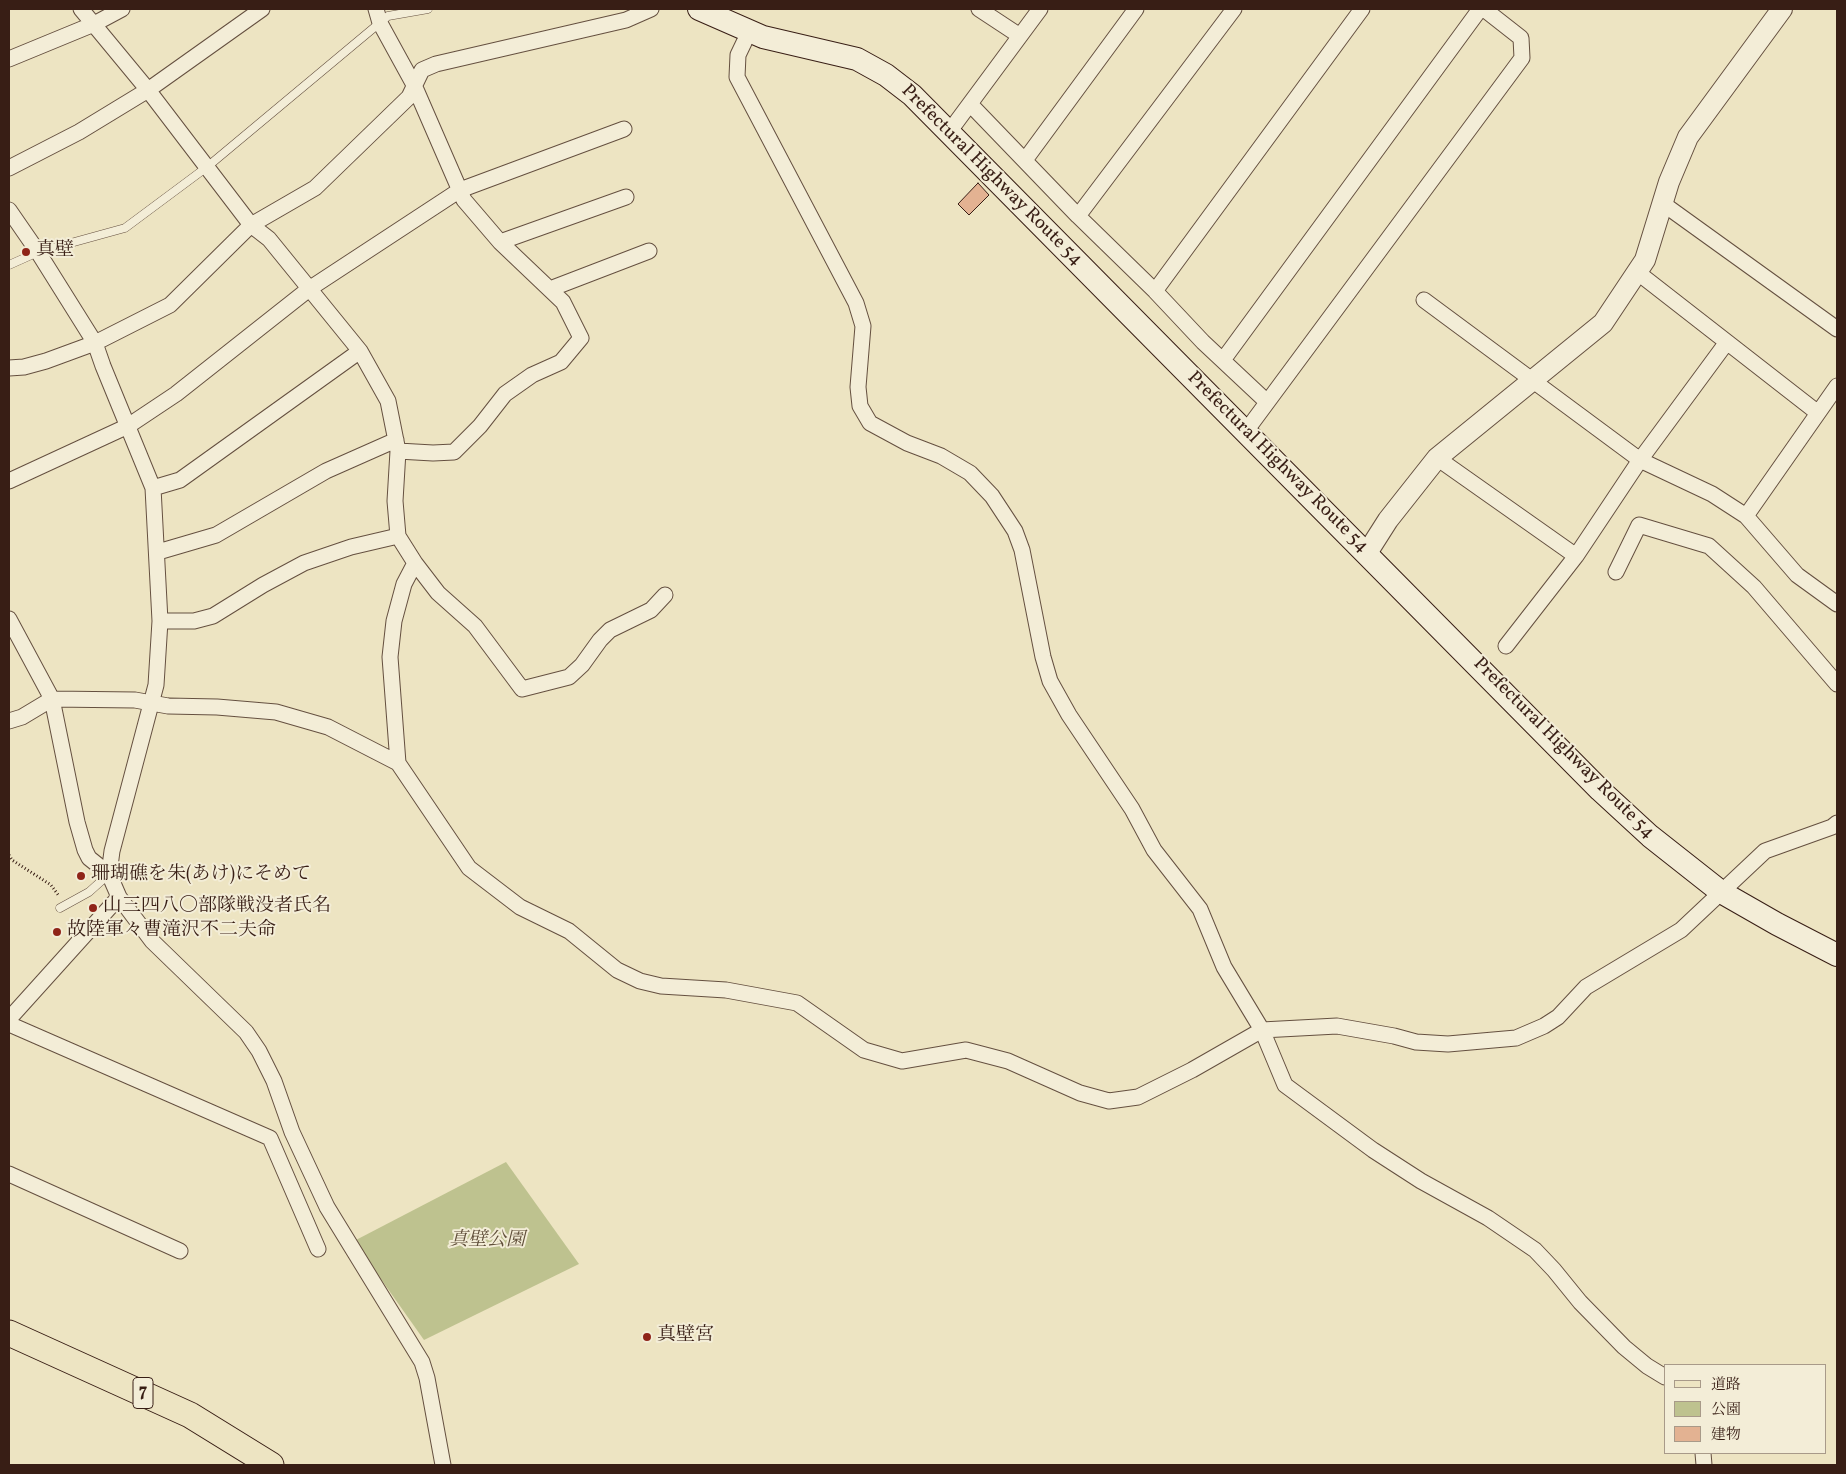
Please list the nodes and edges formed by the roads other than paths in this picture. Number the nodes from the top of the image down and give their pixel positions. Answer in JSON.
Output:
{"nodes":[{"id":1,"x":81,"y":9,"type":"edge"},
{"id":2,"x":122,"y":9,"type":"edge"},
{"id":3,"x":262,"y":9,"type":"edge"},
{"id":4,"x":428,"y":9,"type":"edge"},
{"id":5,"x":651,"y":9,"type":"edge"},
{"id":6,"x":699,"y":9,"type":"edge"},
{"id":7,"x":979,"y":9,"type":"edge"},
{"id":8,"x":1040,"y":9,"type":"edge"},
{"id":9,"x":1136,"y":9,"type":"edge"},
{"id":10,"x":1234,"y":9,"type":"edge"},
{"id":11,"x":1362,"y":9,"type":"edge"},
{"id":12,"x":1482,"y":9,"type":"edge"},
{"id":13,"x":1782,"y":9,"type":"edge"},
{"id":14,"x":378,"y":16,"type":"edge"},
{"id":15,"x":94,"y":24,"type":"junction"},
{"id":16,"x":749,"y":32,"type":"junction"},
{"id":17,"x":1020,"y":36,"type":"junction"},
{"id":18,"x":9,"y":59,"type":"edge"},
{"id":19,"x":414,"y":86,"type":"junction"},
{"id":20,"x":148,"y":90,"type":"junction"},
{"id":21,"x":970,"y":104,"type":"junction"},
{"id":22,"x":624,"y":129,"type":"dead end"},
{"id":23,"x":949,"y":132,"type":"junction"},
{"id":24,"x":1025,"y":160,"type":"junction"},
{"id":25,"x":207,"y":167,"type":"junction"},
{"id":26,"x":9,"y":168,"type":"edge"},
{"id":27,"x":460,"y":190,"type":"junction"},
{"id":28,"x":626,"y":197,"type":"dead end"},
{"id":29,"x":1662,"y":203,"type":"junction"},
{"id":30,"x":9,"y":210,"type":"edge"},
{"id":31,"x":1078,"y":216,"type":"junction"},
{"id":32,"x":251,"y":225,"type":"junction"},
{"id":33,"x":500,"y":242,"type":"junction"},
{"id":34,"x":649,"y":251,"type":"dead end"},
{"id":35,"x":38,"y":252,"type":"junction"},
{"id":36,"x":9,"y":265,"type":"edge"},
{"id":37,"x":1637,"y":272,"type":"junction"},
{"id":38,"x":309,"y":289,"type":"junction"},
{"id":39,"x":550,"y":289,"type":"junction"},
{"id":40,"x":1155,"y":291,"type":"junction"},
{"id":41,"x":1424,"y":300,"type":"dead end"},
{"id":42,"x":1837,"y":329,"type":"edge"},
{"id":43,"x":95,"y":342,"type":"junction"},
{"id":44,"x":1727,"y":342,"type":"junction"},
{"id":45,"x":360,"y":351,"type":"junction"},
{"id":46,"x":1223,"y":360,"type":"junction"},
{"id":47,"x":9,"y":368,"type":"edge"},
{"id":48,"x":1531,"y":381,"type":"junction"},
{"id":49,"x":1837,"y":386,"type":"edge"},
{"id":50,"x":1267,"y":402,"type":"junction"},
{"id":51,"x":1818,"y":413,"type":"junction"},
{"id":52,"x":128,"y":426,"type":"junction"},
{"id":53,"x":1246,"y":431,"type":"junction"},
{"id":54,"x":397,"y":446,"type":"junction"},
{"id":55,"x":1437,"y":458,"type":"junction"},
{"id":56,"x":1640,"y":460,"type":"junction"},
{"id":57,"x":9,"y":481,"type":"edge"},
{"id":58,"x":153,"y":488,"type":"junction"},
{"id":59,"x":1746,"y":516,"type":"junction"},
{"id":60,"x":398,"y":536,"type":"junction"},
{"id":61,"x":158,"y":552,"type":"junction"},
{"id":62,"x":1367,"y":553,"type":"junction"},
{"id":63,"x":1576,"y":556,"type":"junction"},
{"id":64,"x":415,"y":563,"type":"junction"},
{"id":65,"x":1616,"y":572,"type":"dead end"},
{"id":66,"x":665,"y":595,"type":"dead end"},
{"id":67,"x":1837,"y":604,"type":"edge"},
{"id":68,"x":9,"y":619,"type":"edge"},
{"id":69,"x":160,"y":621,"type":"junction"},
{"id":70,"x":1506,"y":646,"type":"dead end"},
{"id":71,"x":1837,"y":684,"type":"edge"},
{"id":72,"x":52,"y":699,"type":"junction"},
{"id":73,"x":151,"y":702,"type":"junction"},
{"id":74,"x":9,"y":721,"type":"edge"},
{"id":75,"x":398,"y":763,"type":"junction"},
{"id":76,"x":1837,"y":822,"type":"edge"},
{"id":77,"x":109,"y":874,"type":"junction"},
{"id":78,"x":1721,"y":892,"type":"junction"},
{"id":79,"x":119,"y":897,"type":"junction"},
{"id":80,"x":63,"y":906,"type":"road end"},
{"id":81,"x":1837,"y":955,"type":"edge"},
{"id":82,"x":9,"y":1019,"type":"edge"},
{"id":83,"x":9,"y":1024,"type":"edge"},
{"id":84,"x":1262,"y":1030,"type":"junction"},
{"id":85,"x":292,"y":1132,"type":"junction"},
{"id":86,"x":270,"y":1138,"type":"junction"},
{"id":87,"x":9,"y":1174,"type":"edge"},
{"id":88,"x":318,"y":1249,"type":"dead end"},
{"id":89,"x":180,"y":1251,"type":"dead end"},
{"id":90,"x":9,"y":1333,"type":"edge"},
{"id":91,"x":1664,"y":1376,"type":"edge"},
{"id":92,"x":271,"y":1465,"type":"edge"},
{"id":93,"x":443,"y":1465,"type":"edge"}],
"edges":[{"from":1,"to":15,"type":"street"},
{"from":2,"to":15,"type":"street"},
{"from":3,"to":20,"type":"street"},
{"from":4,"to":14,"type":"lane"},
{"from":5,"to":19,"type":"street"},
{"from":6,"to":16,"type":"main road","name":"Prefectural Highway Route 54"},
{"from":7,"to":17,"type":"street"},
{"from":8,"to":17,"type":"street"},
{"from":9,"to":24,"type":"street"},
{"from":10,"to":31,"type":"street"},
{"from":11,"to":40,"type":"street"},
{"from":12,"to":46,"type":"street"},
{"from":12,"to":50,"type":"street"},
{"from":13,"to":29,"type":"street"},
{"from":14,"to":19,"type":"street"},
{"from":14,"to":25,"type":"lane"},
{"from":15,"to":18,"type":"street"},
{"from":15,"to":20,"type":"street"},
{"from":16,"to":23,"type":"main road","name":"Prefectural Highway Route 54"},
{"from":16,"to":84,"type":"street"},
{"from":17,"to":21,"type":"street"},
{"from":19,"to":27,"type":"street"},
{"from":19,"to":32,"type":"street"},
{"from":20,"to":25,"type":"street"},
{"from":20,"to":26,"type":"street"},
{"from":21,"to":23,"type":"street"},
{"from":21,"to":24,"type":"street"},
{"from":22,"to":27,"type":"street"},
{"from":23,"to":53,"type":"main road","name":"Prefectural Highway Route 54"},
{"from":24,"to":31,"type":"street"},
{"from":25,"to":32,"type":"street"},
{"from":25,"to":35,"type":"lane"},
{"from":27,"to":33,"type":"street"},
{"from":27,"to":38,"type":"street"},
{"from":28,"to":33,"type":"street"},
{"from":29,"to":37,"type":"street"},
{"from":29,"to":42,"type":"street"},
{"from":30,"to":35,"type":"street"},
{"from":31,"to":40,"type":"street"},
{"from":32,"to":38,"type":"street"},
{"from":32,"to":43,"type":"street"},
{"from":33,"to":39,"type":"street"},
{"from":34,"to":39,"type":"street"},
{"from":35,"to":36,"type":"lane"},
{"from":35,"to":43,"type":"street"},
{"from":37,"to":44,"type":"street"},
{"from":37,"to":48,"type":"street"},
{"from":38,"to":45,"type":"street"},
{"from":38,"to":52,"type":"street"},
{"from":39,"to":54,"type":"street"},
{"from":40,"to":46,"type":"street"},
{"from":41,"to":48,"type":"street"},
{"from":43,"to":47,"type":"street"},
{"from":43,"to":52,"type":"street"},
{"from":44,"to":51,"type":"street"},
{"from":44,"to":56,"type":"street"},
{"from":45,"to":54,"type":"street"},
{"from":45,"to":58,"type":"street"},
{"from":46,"to":50,"type":"street"},
{"from":48,"to":55,"type":"street"},
{"from":48,"to":56,"type":"street"},
{"from":49,"to":51,"type":"street"},
{"from":50,"to":53,"type":"street"},
{"from":51,"to":59,"type":"street"},
{"from":52,"to":57,"type":"street"},
{"from":52,"to":58,"type":"street"},
{"from":53,"to":62,"type":"main road","name":"Prefectural Highway Route 54"},
{"from":54,"to":60,"type":"street"},
{"from":54,"to":61,"type":"street"},
{"from":55,"to":62,"type":"street"},
{"from":55,"to":63,"type":"street"},
{"from":56,"to":59,"type":"street"},
{"from":56,"to":63,"type":"street"},
{"from":58,"to":61,"type":"street"},
{"from":59,"to":67,"type":"street"},
{"from":60,"to":64,"type":"street"},
{"from":60,"to":69,"type":"street"},
{"from":61,"to":69,"type":"street"},
{"from":62,"to":78,"type":"main road","name":"Prefectural Highway Route 54"},
{"from":63,"to":70,"type":"street"},
{"from":64,"to":66,"type":"street"},
{"from":64,"to":75,"type":"street"},
{"from":65,"to":71,"type":"street"},
{"from":68,"to":72,"type":"street"},
{"from":69,"to":73,"type":"street"},
{"from":72,"to":73,"type":"street"},
{"from":72,"to":74,"type":"street"},
{"from":72,"to":77,"type":"street"},
{"from":73,"to":75,"type":"street"},
{"from":73,"to":77,"type":"street"},
{"from":75,"to":84,"type":"street"},
{"from":76,"to":78,"type":"street"},
{"from":77,"to":79,"type":"street"},
{"from":77,"to":80,"type":"lane"},
{"from":78,"to":81,"type":"main road","name":"Prefectural Highway Route 54"},
{"from":78,"to":84,"type":"street"},
{"from":79,"to":82,"type":"street"},
{"from":79,"to":85,"type":"street"},
{"from":83,"to":86,"type":"street"},
{"from":84,"to":91,"type":"street"},
{"from":85,"to":86,"type":"street"},
{"from":85,"to":93,"type":"street"},
{"from":86,"to":88,"type":"street"},
{"from":87,"to":89,"type":"street"},
{"from":90,"to":92,"type":"main road","number":"7"}]}
